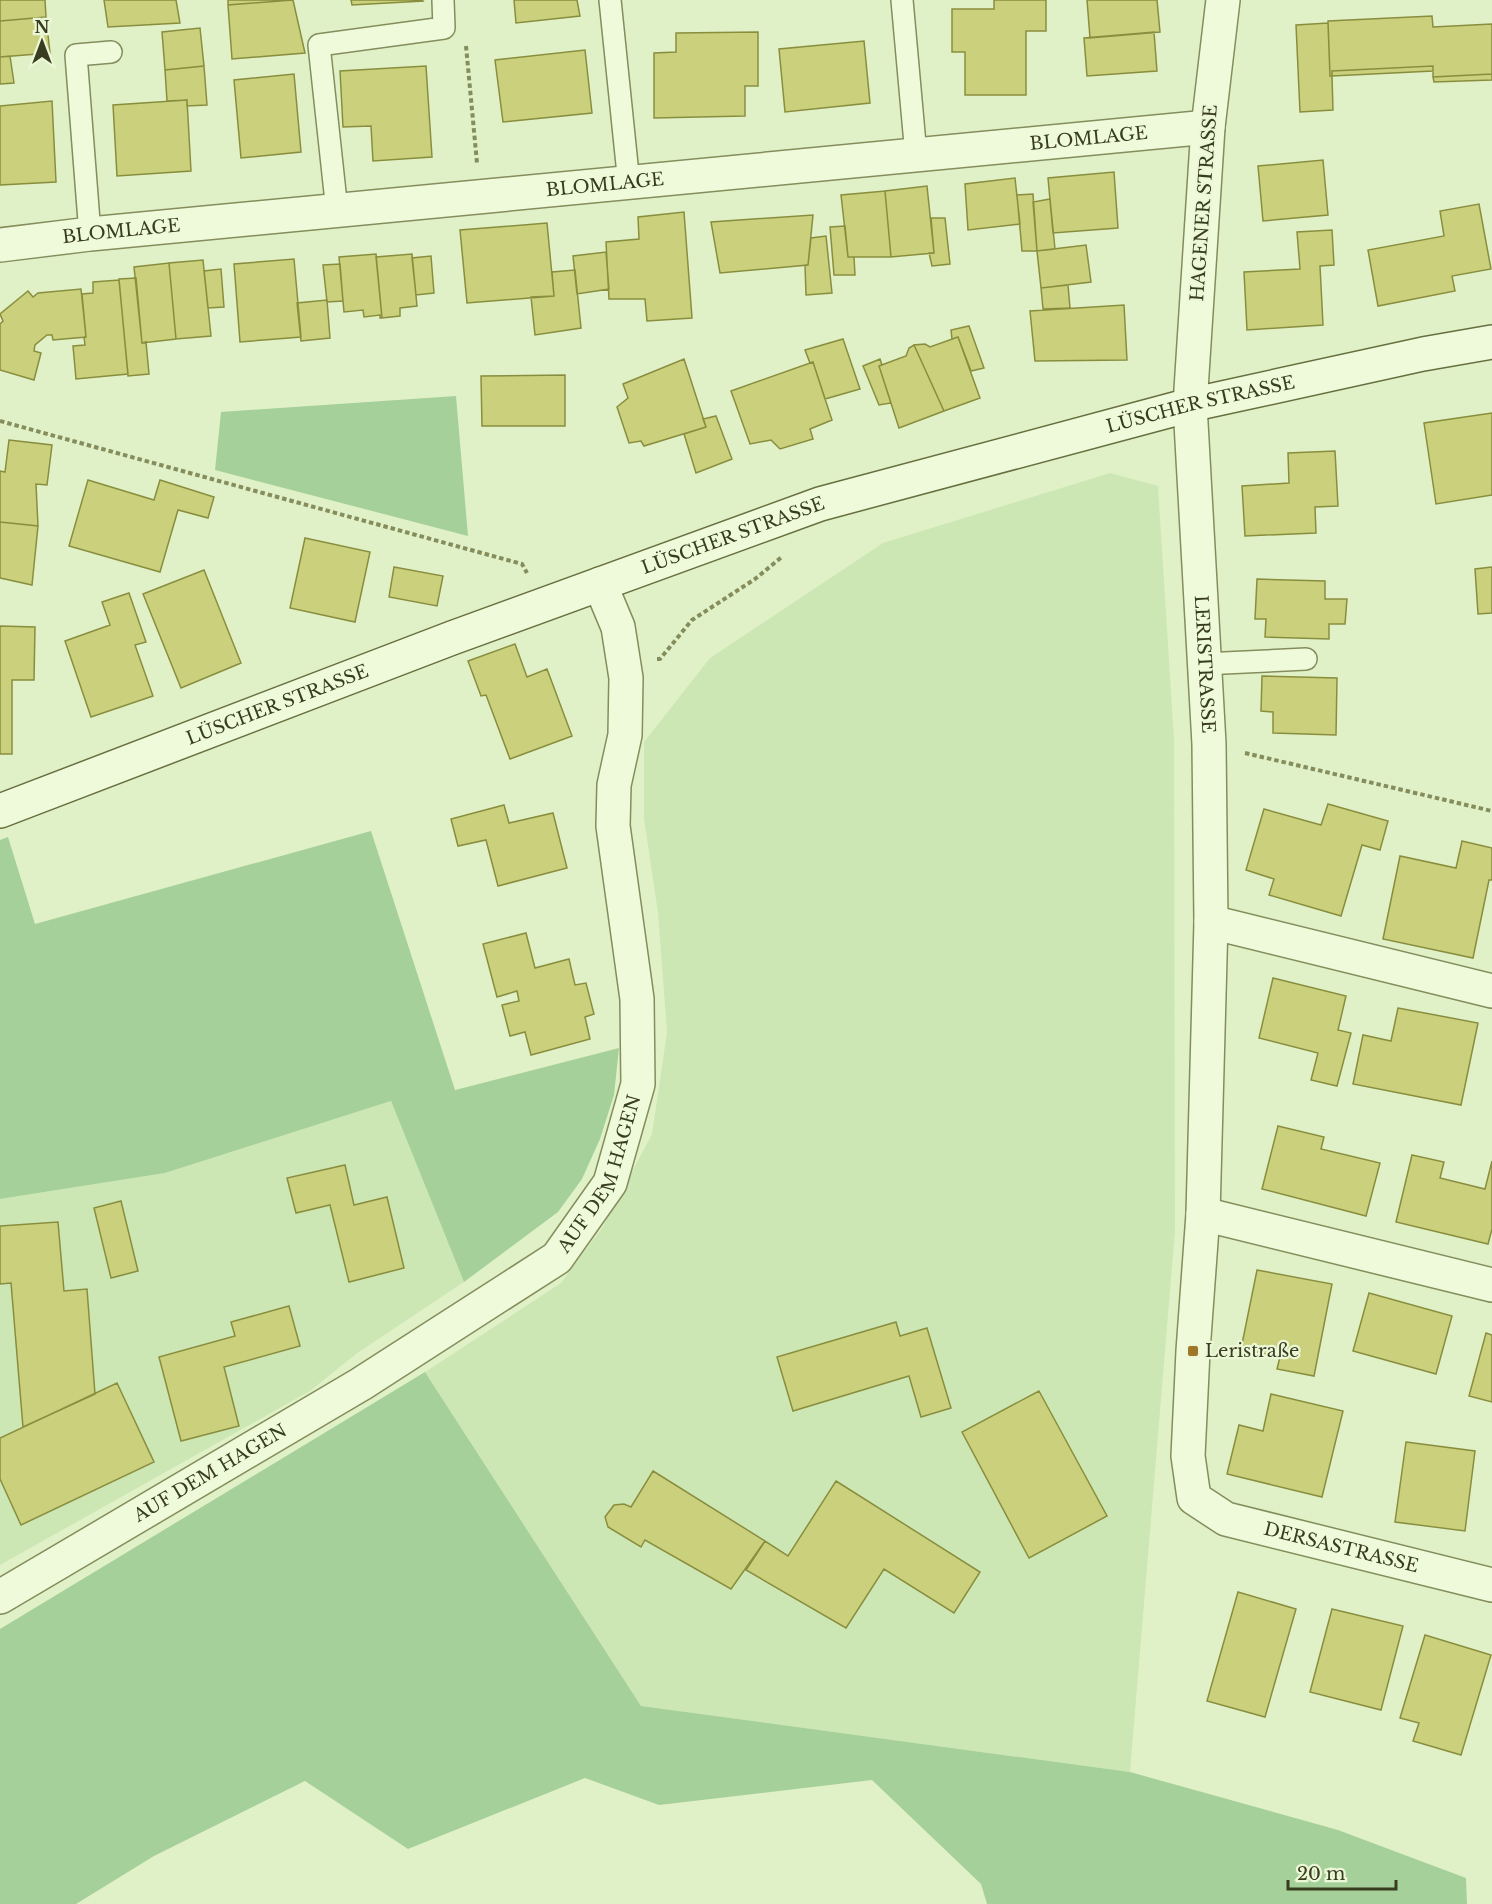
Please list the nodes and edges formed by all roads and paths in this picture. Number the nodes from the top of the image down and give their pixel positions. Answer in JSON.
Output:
{"nodes":[{"id":1,"x":443,"y":0,"type":"edge"},
{"id":2,"x":610,"y":0,"type":"edge"},
{"id":3,"x":902,"y":0,"type":"edge"},
{"id":4,"x":1223,"y":0,"type":"edge"},
{"id":5,"x":465,"y":36,"type":"dead end"},
{"id":6,"x":111,"y":52,"type":"dead end"},
{"id":7,"x":1208,"y":127,"type":"junction"},
{"id":8,"x":916,"y":155,"type":"junction"},
{"id":9,"x":629,"y":184,"type":"junction"},
{"id":10,"x":481,"y":198,"type":"junction"},
{"id":11,"x":337,"y":211,"type":"junction"},
{"id":12,"x":90,"y":234,"type":"junction"},
{"id":13,"x":0,"y":245,"type":"edge"},
{"id":14,"x":1492,"y":342,"type":"edge"},
{"id":15,"x":1190,"y":405,"type":"junction"},
{"id":16,"x":0,"y":422,"type":"edge"},
{"id":17,"x":813,"y":507,"type":"junction"},
{"id":18,"x":600,"y":584,"type":"junction"},
{"id":19,"x":545,"y":604,"type":"junction"},
{"id":20,"x":1306,"y":658,"type":"dead end"},
{"id":21,"x":624,"y":663,"type":"junction"},
{"id":22,"x":1203,"y":664,"type":"junction"},
{"id":23,"x":1209,"y":744,"type":"junction"},
{"id":24,"x":1492,"y":811,"type":"edge"},
{"id":25,"x":0,"y":812,"type":"edge"},
{"id":26,"x":1211,"y":922,"type":"junction"},
{"id":27,"x":1492,"y":991,"type":"edge"},
{"id":28,"x":1203,"y":1215,"type":"junction"},
{"id":29,"x":1492,"y":1286,"type":"edge"},
{"id":30,"x":1194,"y":1498,"type":"joint"},
{"id":31,"x":1492,"y":1585,"type":"edge"},
{"id":32,"x":0,"y":1597,"type":"edge"}],
"edges":[{"from":1,"to":11,"type":"lane"},
{"from":2,"to":9,"type":"lane"},
{"from":3,"to":8,"type":"lane"},
{"from":4,"to":7,"type":"street","name":"HAGENER STRASSE"},
{"from":5,"to":10,"type":"path"},
{"from":6,"to":12,"type":"lane"},
{"from":7,"to":8,"type":"street","name":"BLOMLAGE"},
{"from":7,"to":15,"type":"street","name":"HAGENER STRASSE"},
{"from":8,"to":9,"type":"street","name":"BLOMLAGE"},
{"from":9,"to":10,"type":"street","name":"BLOMLAGE"},
{"from":10,"to":11,"type":"street","name":"BLOMLAGE"},
{"from":11,"to":12,"type":"street","name":"BLOMLAGE"},
{"from":12,"to":13,"type":"street","name":"BLOMLAGE"},
{"from":14,"to":15,"type":"street","name":"LÜSCHER STRASSE"},
{"from":15,"to":17,"type":"street","name":"LÜSCHER STRASSE"},
{"from":15,"to":22,"type":"street","name":"LERISTRASSE"},
{"from":16,"to":19,"type":"path"},
{"from":17,"to":18,"type":"street","name":"LÜSCHER STRASSE"},
{"from":17,"to":21,"type":"path"},
{"from":18,"to":19,"type":"street","name":"LÜSCHER STRASSE"},
{"from":18,"to":21,"type":"street","name":"AUF DEM HAGEN"},
{"from":19,"to":25,"type":"street","name":"LÜSCHER STRASSE"},
{"from":20,"to":22,"type":"lane"},
{"from":21,"to":32,"type":"street","name":"AUF DEM HAGEN"},
{"from":22,"to":23,"type":"street","name":"LERISTRASSE"},
{"from":23,"to":24,"type":"path"},
{"from":23,"to":26,"type":"street","name":"LERISTRASSE"},
{"from":26,"to":27,"type":"street"},
{"from":26,"to":28,"type":"street","name":"LERISTRASSE"},
{"from":28,"to":29,"type":"street"},
{"from":28,"to":30,"type":"street","name":"LERISTRASSE"},
{"from":30,"to":31,"type":"street","name":"DERSASTRASSE"}]}
